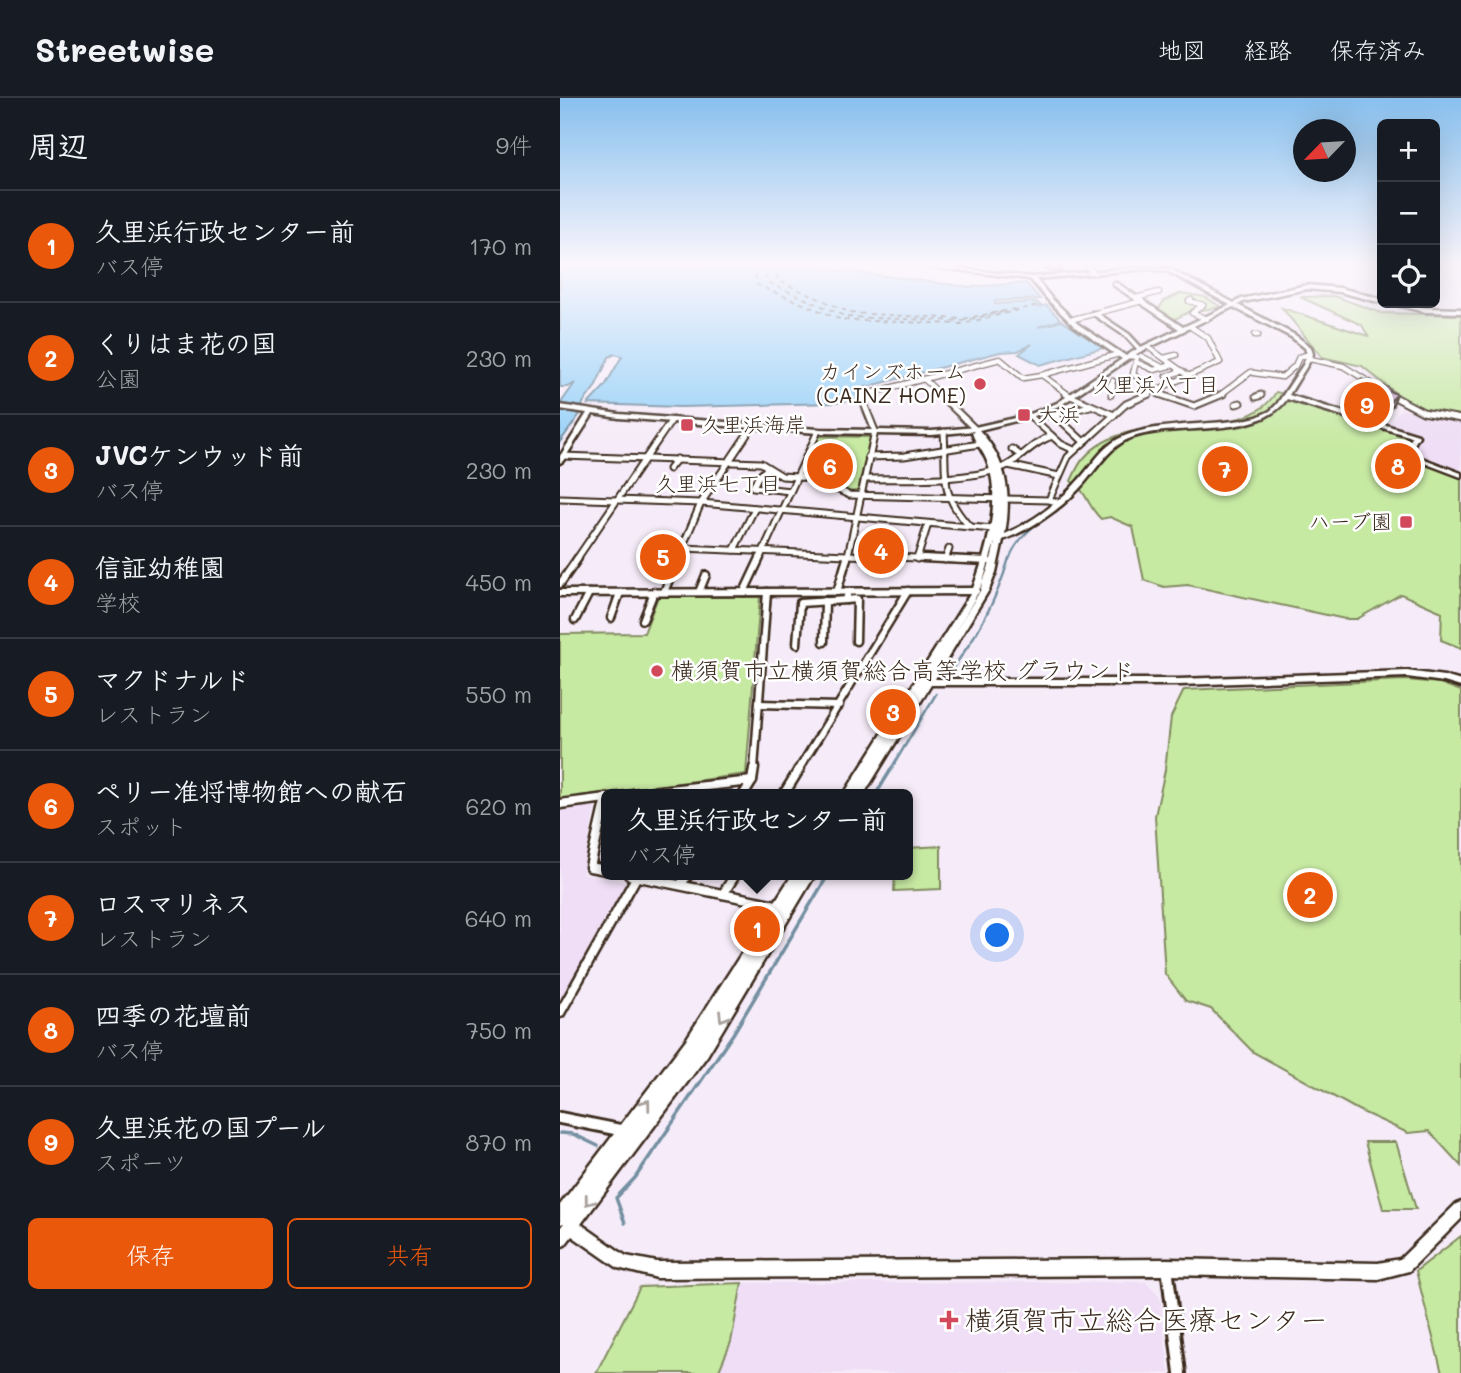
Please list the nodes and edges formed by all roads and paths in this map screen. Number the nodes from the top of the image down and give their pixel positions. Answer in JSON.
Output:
{"nodes":[{"id":1,"x":1076,"y":324,"type":"edge"},
{"id":2,"x":1111,"y":324,"type":"edge"},
{"id":3,"x":1176,"y":324,"type":"edge"},
{"id":4,"x":1195,"y":324,"type":"edge"},
{"id":5,"x":1273,"y":324,"type":"edge"},
{"id":6,"x":1276,"y":326,"type":"junction"},
{"id":7,"x":1191,"y":327,"type":"junction"},
{"id":8,"x":1267,"y":329,"type":"dead end"},
{"id":9,"x":1184,"y":330,"type":"junction"},
{"id":10,"x":1144,"y":351,"type":"junction"},
{"id":11,"x":1119,"y":354,"type":"junction"},
{"id":12,"x":1176,"y":355,"type":"dead end"},
{"id":13,"x":1310,"y":356,"type":"junction"},
{"id":14,"x":1129,"y":357,"type":"junction"},
{"id":15,"x":1164,"y":358,"type":"junction"},
{"id":16,"x":1208,"y":358,"type":"dead end"},
{"id":17,"x":1218,"y":358,"type":"junction"},
{"id":18,"x":1136,"y":362,"type":"junction"},
{"id":19,"x":1173,"y":365,"type":"junction"},
{"id":20,"x":1162,"y":368,"type":"junction"},
{"id":21,"x":1182,"y":370,"type":"junction"},
{"id":22,"x":1042,"y":375,"type":"junction"},
{"id":23,"x":1189,"y":376,"type":"junction"},
{"id":24,"x":924,"y":379,"type":"junction"},
{"id":25,"x":1097,"y":380,"type":"junction"},
{"id":26,"x":1175,"y":381,"type":"junction"},
{"id":27,"x":1153,"y":391,"type":"junction"},
{"id":28,"x":1111,"y":395,"type":"dead end"},
{"id":29,"x":1285,"y":396,"type":"junction"},
{"id":30,"x":1072,"y":398,"type":"junction"},
{"id":31,"x":1100,"y":401,"type":"dead end"},
{"id":32,"x":1089,"y":405,"type":"junction"},
{"id":33,"x":560,"y":407,"type":"edge"},
{"id":34,"x":1042,"y":411,"type":"junction"},
{"id":35,"x":587,"y":412,"type":"junction"},
{"id":36,"x":1055,"y":415,"type":"junction"},
{"id":37,"x":1114,"y":415,"type":"junction"},
{"id":38,"x":1030,"y":416,"type":"junction"},
{"id":39,"x":1461,"y":419,"type":"edge"},
{"id":40,"x":671,"y":421,"type":"junction"},
{"id":41,"x":752,"y":427,"type":"junction"},
{"id":42,"x":975,"y":429,"type":"junction"},
{"id":43,"x":818,"y":431,"type":"junction"},
{"id":44,"x":875,"y":431,"type":"junction"},
{"id":45,"x":944,"y":432,"type":"junction"},
{"id":46,"x":1052,"y":436,"type":"junction"},
{"id":47,"x":1027,"y":438,"type":"dead end"},
{"id":48,"x":1084,"y":442,"type":"junction"},
{"id":49,"x":980,"y":444,"type":"junction"},
{"id":50,"x":1033,"y":444,"type":"junction"},
{"id":51,"x":1012,"y":449,"type":"dead end"},
{"id":52,"x":946,"y":450,"type":"junction"},
{"id":53,"x":1074,"y":450,"type":"junction"},
{"id":54,"x":920,"y":451,"type":"junction"},
{"id":55,"x":1020,"y":455,"type":"junction"},
{"id":56,"x":561,"y":457,"type":"edge"},
{"id":57,"x":645,"y":457,"type":"junction"},
{"id":58,"x":868,"y":457,"type":"junction"},
{"id":59,"x":677,"y":459,"type":"junction"},
{"id":60,"x":730,"y":461,"type":"junction"},
{"id":61,"x":920,"y":461,"type":"dead end"},
{"id":62,"x":768,"y":468,"type":"junction"},
{"id":63,"x":1001,"y":468,"type":"junction"},
{"id":64,"x":669,"y":469,"type":"dead end"},
{"id":65,"x":945,"y":475,"type":"junction"},
{"id":66,"x":1461,"y":475,"type":"edge"},
{"id":67,"x":1059,"y":476,"type":"junction"},
{"id":68,"x":796,"y":478,"type":"junction"},
{"id":69,"x":864,"y":479,"type":"junction"},
{"id":70,"x":790,"y":491,"type":"junction"},
{"id":71,"x":860,"y":496,"type":"junction"},
{"id":72,"x":946,"y":497,"type":"junction"},
{"id":73,"x":999,"y":497,"type":"junction"},
{"id":74,"x":560,"y":498,"type":"edge"},
{"id":75,"x":618,"y":500,"type":"junction"},
{"id":76,"x":1053,"y":501,"type":"junction"},
{"id":77,"x":701,"y":503,"type":"junction"},
{"id":78,"x":754,"y":508,"type":"junction"},
{"id":79,"x":781,"y":511,"type":"junction"},
{"id":80,"x":855,"y":517,"type":"junction"},
{"id":81,"x":928,"y":524,"type":"junction"},
{"id":82,"x":971,"y":527,"type":"junction"},
{"id":83,"x":993,"y":529,"type":"junction"},
{"id":84,"x":997,"y":540,"type":"junction"},
{"id":85,"x":682,"y":548,"type":"junction"},
{"id":86,"x":948,"y":549,"type":"dead end"},
{"id":87,"x":734,"y":550,"type":"junction"},
{"id":88,"x":762,"y":552,"type":"junction"},
{"id":89,"x":848,"y":555,"type":"junction"},
{"id":90,"x":917,"y":559,"type":"junction"},
{"id":91,"x":945,"y":560,"type":"junction"},
{"id":92,"x":988,"y":561,"type":"junction"},
{"id":93,"x":706,"y":575,"type":"dead end"},
{"id":94,"x":795,"y":582,"type":"dead end"},
{"id":95,"x":560,"y":584,"type":"edge"},
{"id":96,"x":908,"y":591,"type":"junction"},
{"id":97,"x":976,"y":591,"type":"junction"},
{"id":98,"x":664,"y":592,"type":"junction"},
{"id":99,"x":699,"y":592,"type":"junction"},
{"id":100,"x":744,"y":592,"type":"junction"},
{"id":101,"x":767,"y":592,"type":"junction"},
{"id":102,"x":793,"y":592,"type":"junction"},
{"id":103,"x":837,"y":592,"type":"junction"},
{"id":104,"x":848,"y":592,"type":"junction"},
{"id":105,"x":560,"y":593,"type":"edge"},
{"id":106,"x":589,"y":593,"type":"junction"},
{"id":107,"x":620,"y":593,"type":"junction"},
{"id":108,"x":654,"y":593,"type":"junction"},
{"id":109,"x":846,"y":600,"type":"junction"},
{"id":110,"x":825,"y":601,"type":"junction"},
{"id":111,"x":611,"y":618,"type":"dead end"},
{"id":112,"x":575,"y":620,"type":"dead end"},
{"id":113,"x":643,"y":620,"type":"dead end"},
{"id":114,"x":856,"y":641,"type":"dead end"},
{"id":115,"x":824,"y":642,"type":"dead end"},
{"id":116,"x":797,"y":644,"type":"dead end"},
{"id":117,"x":923,"y":683,"type":"junction"},
{"id":118,"x":1461,"y":684,"type":"edge"},
{"id":119,"x":759,"y":704,"type":"junction"},
{"id":120,"x":839,"y":705,"type":"junction"},
{"id":121,"x":752,"y":781,"type":"junction"},
{"id":122,"x":678,"y":789,"type":"edge"},
{"id":123,"x":747,"y":789,"type":"edge"},
{"id":124,"x":787,"y":789,"type":"edge"},
{"id":125,"x":852,"y":789,"type":"edge"},
{"id":126,"x":862,"y":789,"type":"edge"},
{"id":127,"x":601,"y":799,"type":"edge"},
{"id":128,"x":560,"y":804,"type":"edge"},
{"id":129,"x":601,"y":822,"type":"edge"},
{"id":130,"x":601,"y":869,"type":"edge"},
{"id":131,"x":631,"y":880,"type":"edge"},
{"id":132,"x":652,"y":880,"type":"edge"},
{"id":133,"x":684,"y":880,"type":"edge"},
{"id":134,"x":732,"y":880,"type":"edge"},
{"id":135,"x":796,"y":880,"type":"edge"},
{"id":136,"x":805,"y":880,"type":"edge"},
{"id":137,"x":680,"y":886,"type":"junction"},
{"id":138,"x":723,"y":894,"type":"junction"},
{"id":139,"x":783,"y":907,"type":"junction"},
{"id":140,"x":560,"y":1013,"type":"edge"},
{"id":141,"x":560,"y":1118,"type":"edge"},
{"id":142,"x":626,"y":1131,"type":"junction"},
{"id":143,"x":640,"y":1134,"type":"junction"},
{"id":144,"x":1461,"y":1209,"type":"edge"},
{"id":145,"x":564,"y":1221,"type":"edge"},
{"id":146,"x":560,"y":1240,"type":"edge"},
{"id":147,"x":1167,"y":1267,"type":"junction"},
{"id":148,"x":1180,"y":1373,"type":"edge"}],
"edges":[{"from":1,"to":11,"type":"street"},
{"from":2,"to":10,"type":"street"},
{"from":3,"to":9,"type":"street"},
{"from":4,"to":7,"type":"street"},
{"from":5,"to":6,"type":"street"},
{"from":6,"to":8,"type":"street"},
{"from":6,"to":13,"type":"street"},
{"from":7,"to":9,"type":"street"},
{"from":7,"to":17,"type":"street"},
{"from":9,"to":10,"type":"street"},
{"from":10,"to":14,"type":"street"},
{"from":10,"to":15,"type":"street"},
{"from":10,"to":20,"type":"street"},
{"from":11,"to":14,"type":"street"},
{"from":11,"to":22,"type":"street"},
{"from":12,"to":15,"type":"street"},
{"from":13,"to":27,"type":"street"},
{"from":13,"to":29,"type":"street"},
{"from":13,"to":39,"type":"street"},
{"from":14,"to":18,"type":"street"},
{"from":14,"to":25,"type":"street"},
{"from":15,"to":19,"type":"street"},
{"from":16,"to":17,"type":"street"},
{"from":17,"to":23,"type":"street"},
{"from":18,"to":20,"type":"street"},
{"from":18,"to":27,"type":"street"},
{"from":19,"to":20,"type":"street"},
{"from":19,"to":21,"type":"street"},
{"from":21,"to":23,"type":"street"},
{"from":21,"to":26,"type":"street"},
{"from":22,"to":24,"type":"street"},
{"from":22,"to":30,"type":"street"},
{"from":23,"to":26,"type":"street"},
{"from":24,"to":42,"type":"street"},
{"from":24,"to":44,"type":"street"},
{"from":25,"to":28,"type":"street"},
{"from":25,"to":30,"type":"street"},
{"from":26,"to":27,"type":"street"},
{"from":27,"to":37,"type":"street"},
{"from":29,"to":66,"type":"street"},
{"from":29,"to":76,"type":"street"},
{"from":30,"to":32,"type":"street"},
{"from":30,"to":34,"type":"street"},
{"from":31,"to":32,"type":"street"},
{"from":32,"to":36,"type":"street"},
{"from":32,"to":37,"type":"street"},
{"from":33,"to":35,"type":"street"},
{"from":34,"to":36,"type":"street"},
{"from":34,"to":38,"type":"street"},
{"from":35,"to":40,"type":"street"},
{"from":35,"to":56,"type":"street"},
{"from":36,"to":48,"type":"street"},
{"from":37,"to":48,"type":"street"},
{"from":38,"to":42,"type":"street"},
{"from":38,"to":46,"type":"street"},
{"from":40,"to":41,"type":"street"},
{"from":40,"to":57,"type":"street"},
{"from":41,"to":43,"type":"street"},
{"from":41,"to":60,"type":"street"},
{"from":42,"to":45,"type":"street"},
{"from":42,"to":49,"type":"street"},
{"from":42,"to":63,"type":"street"},
{"from":43,"to":44,"type":"street"},
{"from":43,"to":68,"type":"street"},
{"from":44,"to":45,"type":"street"},
{"from":44,"to":58,"type":"street"},
{"from":45,"to":52,"type":"street"},
{"from":46,"to":50,"type":"street"},
{"from":46,"to":53,"type":"street"},
{"from":47,"to":50,"type":"street"},
{"from":48,"to":53,"type":"street"},
{"from":49,"to":52,"type":"street"},
{"from":49,"to":63,"type":"street"},
{"from":50,"to":55,"type":"street"},
{"from":51,"to":55,"type":"street"},
{"from":52,"to":54,"type":"street"},
{"from":52,"to":65,"type":"street"},
{"from":53,"to":67,"type":"street"},
{"from":54,"to":58,"type":"street"},
{"from":54,"to":61,"type":"street"},
{"from":55,"to":63,"type":"street"},
{"from":56,"to":57,"type":"street"},
{"from":57,"to":59,"type":"street"},
{"from":57,"to":75,"type":"street"},
{"from":58,"to":69,"type":"street"},
{"from":59,"to":60,"type":"street"},
{"from":59,"to":64,"type":"street"},
{"from":60,"to":62,"type":"street"},
{"from":60,"to":77,"type":"street"},
{"from":62,"to":68,"type":"street"},
{"from":62,"to":70,"type":"street"},
{"from":63,"to":65,"type":"street"},
{"from":63,"to":67,"type":"street"},
{"from":63,"to":73,"type":"street"},
{"from":65,"to":69,"type":"street"},
{"from":65,"to":72,"type":"street"},
{"from":67,"to":76,"type":"street"},
{"from":68,"to":70,"type":"street"},
{"from":68,"to":71,"type":"street"},
{"from":69,"to":71,"type":"street"},
{"from":70,"to":79,"type":"street"},
{"from":71,"to":72,"type":"street"},
{"from":71,"to":80,"type":"street"},
{"from":72,"to":73,"type":"street"},
{"from":72,"to":82,"type":"street"},
{"from":73,"to":76,"type":"street"},
{"from":73,"to":83,"type":"street"},
{"from":73,"to":84,"type":"street"},
{"from":74,"to":75,"type":"street"},
{"from":75,"to":77,"type":"street"},
{"from":75,"to":95,"type":"street"},
{"from":76,"to":84,"type":"street"},
{"from":77,"to":78,"type":"street"},
{"from":77,"to":85,"type":"street"},
{"from":78,"to":79,"type":"street"},
{"from":78,"to":87,"type":"street"},
{"from":79,"to":80,"type":"street"},
{"from":79,"to":88,"type":"street"},
{"from":80,"to":81,"type":"street"},
{"from":80,"to":89,"type":"street"},
{"from":81,"to":82,"type":"street"},
{"from":81,"to":90,"type":"street"},
{"from":82,"to":83,"type":"street"},
{"from":83,"to":84,"type":"street"},
{"from":84,"to":92,"type":"street"},
{"from":84,"to":117,"type":"street"},
{"from":85,"to":87,"type":"street"},
{"from":85,"to":98,"type":"street"},
{"from":86,"to":91,"type":"street"},
{"from":87,"to":88,"type":"street"},
{"from":88,"to":89,"type":"street"},
{"from":88,"to":100,"type":"street"},
{"from":89,"to":90,"type":"street"},
{"from":89,"to":103,"type":"street"},
{"from":90,"to":91,"type":"street"},
{"from":91,"to":92,"type":"street"},
{"from":92,"to":97,"type":"street"},
{"from":93,"to":99,"type":"street"},
{"from":94,"to":102,"type":"street"},
{"from":96,"to":97,"type":"street"},
{"from":96,"to":104,"type":"street"},
{"from":96,"to":120,"type":"street"},
{"from":97,"to":117,"type":"street"},
{"from":98,"to":99,"type":"street"},
{"from":98,"to":108,"type":"street"},
{"from":99,"to":100,"type":"street"},
{"from":100,"to":101,"type":"street"},
{"from":101,"to":102,"type":"street"},
{"from":101,"to":119,"type":"street"},
{"from":102,"to":103,"type":"street"},
{"from":103,"to":104,"type":"street"},
{"from":104,"to":109,"type":"street"},
{"from":105,"to":106,"type":"street"},
{"from":106,"to":107,"type":"street"},
{"from":106,"to":112,"type":"street"},
{"from":107,"to":108,"type":"street"},
{"from":107,"to":111,"type":"street"},
{"from":108,"to":113,"type":"street"},
{"from":109,"to":110,"type":"street"},
{"from":109,"to":114,"type":"street"},
{"from":110,"to":115,"type":"street"},
{"from":110,"to":116,"type":"street"},
{"from":117,"to":118,"type":"street"},
{"from":117,"to":125,"type":"street"},
{"from":117,"to":126,"type":"street"},
{"from":119,"to":120,"type":"street"},
{"from":119,"to":121,"type":"street"},
{"from":120,"to":124,"type":"street"},
{"from":121,"to":122,"type":"street"},
{"from":121,"to":123,"type":"street"},
{"from":127,"to":128,"type":"street"},
{"from":129,"to":130,"type":"street"},
{"from":131,"to":140,"type":"street"},
{"from":132,"to":137,"type":"street"},
{"from":133,"to":137,"type":"street"},
{"from":134,"to":138,"type":"street"},
{"from":135,"to":139,"type":"street"},
{"from":136,"to":139,"type":"street"},
{"from":137,"to":138,"type":"street"},
{"from":138,"to":139,"type":"street"},
{"from":142,"to":139,"type":"street","one_way":true},
{"from":139,"to":143,"type":"street","one_way":true},
{"from":141,"to":142,"type":"street"},
{"from":142,"to":143,"type":"street"},
{"from":142,"to":145,"type":"street"},
{"from":143,"to":145,"type":"street","one_way":true},
{"from":144,"to":147,"type":"street"},
{"from":145,"to":146,"type":"street"},
{"from":145,"to":147,"type":"street"},
{"from":147,"to":148,"type":"street"}]}
